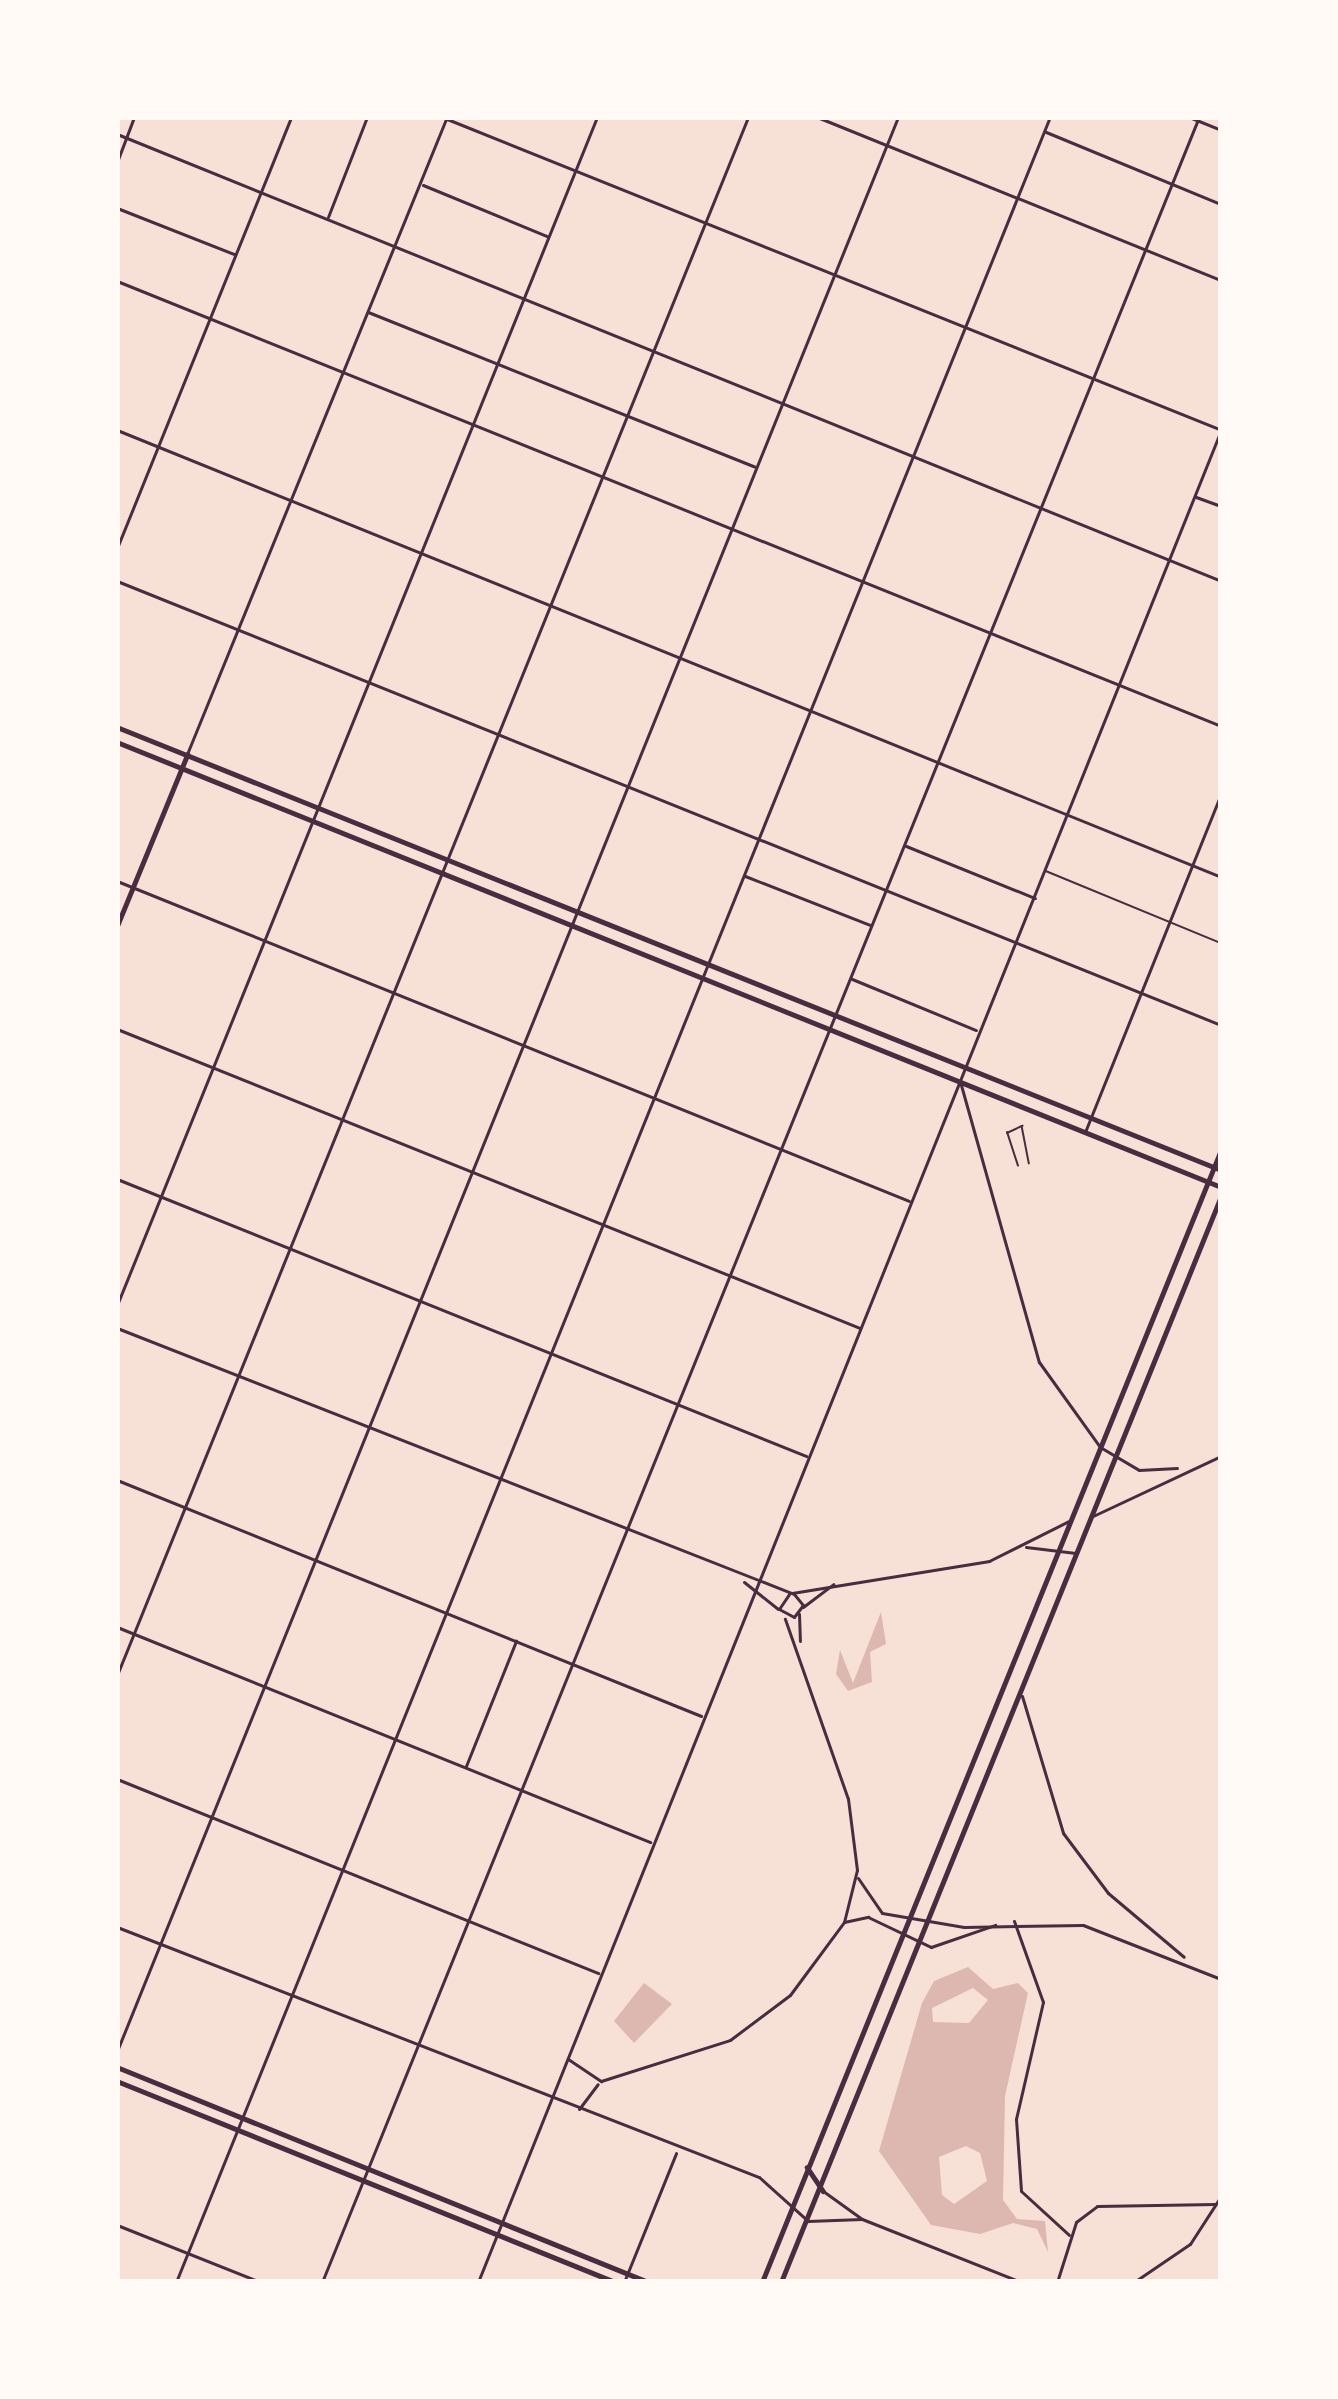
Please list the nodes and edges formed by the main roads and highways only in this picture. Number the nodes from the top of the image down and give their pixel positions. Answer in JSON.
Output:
{"nodes":[{"id":1,"x":117,"y":727,"type":"edge"},
{"id":2,"x":117,"y":742,"type":"edge"},
{"id":3,"x":187,"y":755,"type":"junction"},
{"id":4,"x":182,"y":768,"type":"junction"},
{"id":5,"x":117,"y":926,"type":"edge"},
{"id":6,"x":1221,"y":1150,"type":"edge"},
{"id":7,"x":1218,"y":1168,"type":"edge"},
{"id":8,"x":1208,"y":1182,"type":"junction"},
{"id":9,"x":1221,"y":1187,"type":"edge"},
{"id":10,"x":1221,"y":1196,"type":"edge"},
{"id":11,"x":117,"y":2067,"type":"edge"},
{"id":12,"x":117,"y":2081,"type":"edge"},
{"id":13,"x":807,"y":2167,"type":"junction"},
{"id":14,"x":823,"y":2191,"type":"junction"},
{"id":15,"x":615,"y":2282,"type":"edge"},
{"id":16,"x":648,"y":2282,"type":"edge"},
{"id":17,"x":762,"y":2282,"type":"edge"},
{"id":18,"x":781,"y":2282,"type":"edge"}],
"edges":[{"from":1,"to":3,"type":"main road"},
{"from":2,"to":4,"type":"main road"},
{"from":3,"to":4,"type":"main road"},
{"from":3,"to":7,"type":"main road"},
{"from":4,"to":5,"type":"main road"},
{"from":4,"to":8,"type":"main road"},
{"from":6,"to":7,"type":"main road"},
{"from":7,"to":8,"type":"main road"},
{"from":8,"to":9,"type":"main road"},
{"from":8,"to":13,"type":"main road"},
{"from":10,"to":14,"type":"main road"},
{"from":11,"to":16,"type":"main road"},
{"from":12,"to":15,"type":"main road"},
{"from":13,"to":14,"type":"main road"},
{"from":13,"to":17,"type":"main road"},
{"from":14,"to":18,"type":"main road"}]}
